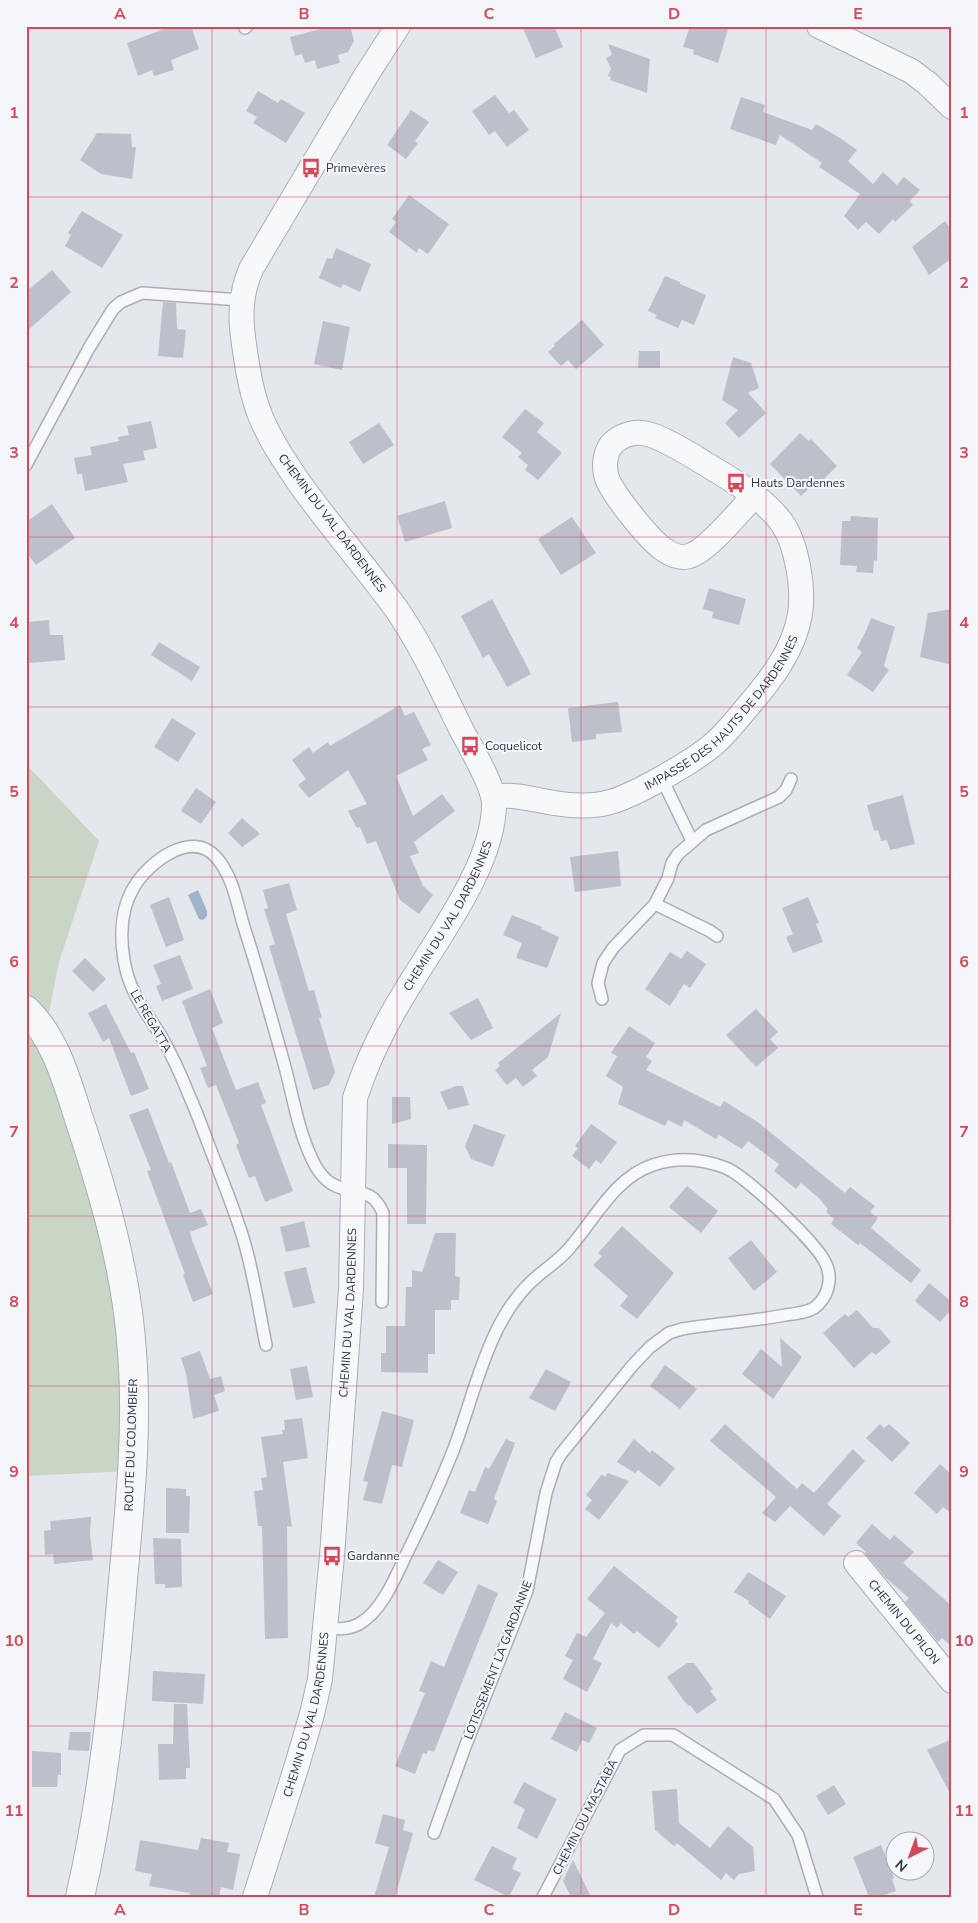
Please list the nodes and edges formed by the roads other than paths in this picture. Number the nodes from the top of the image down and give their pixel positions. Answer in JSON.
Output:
{"nodes":[{"id":1,"x":398,"y":26,"type":"edge"},
{"id":2,"x":819,"y":26,"type":"edge"},
{"id":3,"x":952,"y":107,"type":"edge"},
{"id":4,"x":241,"y":300,"type":"junction"},
{"id":5,"x":26,"y":465,"type":"edge"},
{"id":6,"x":754,"y":496,"type":"junction"},
{"id":7,"x":661,"y":777,"type":"junction"},
{"id":8,"x":791,"y":779,"type":"dead end"},
{"id":9,"x":494,"y":797,"type":"junction"},
{"id":10,"x":692,"y":841,"type":"junction"},
{"id":11,"x":655,"y":904,"type":"junction"},
{"id":12,"x":717,"y":936,"type":"dead end"},
{"id":13,"x":602,"y":999,"type":"dead end"},
{"id":14,"x":26,"y":1010,"type":"edge"},
{"id":15,"x":353,"y":1190,"type":"junction"},
{"id":16,"x":382,"y":1302,"type":"dead end"},
{"id":17,"x":266,"y":1345,"type":"dead end"},
{"id":18,"x":856,"y":1563,"type":"dead end"},
{"id":19,"x":325,"y":1628,"type":"junction"},
{"id":20,"x":952,"y":1681,"type":"edge"},
{"id":21,"x":434,"y":1833,"type":"dead end"},
{"id":22,"x":80,"y":1897,"type":"edge"},
{"id":23,"x":255,"y":1897,"type":"edge"},
{"id":24,"x":543,"y":1897,"type":"edge"},
{"id":25,"x":817,"y":1897,"type":"edge"}],
"edges":[{"from":1,"to":4,"type":"street","name":"CHEMIN DU VAL DARDENNES"},
{"from":2,"to":3,"type":"street"},
{"from":4,"to":5,"type":"lane"},
{"from":4,"to":9,"type":"street","name":"CHEMIN DU VAL DARDENNES"},
{"from":6,"to":6,"type":"street","name":"IMPASSE DES HAUTS DE DARDENNES"},
{"from":6,"to":7,"type":"street","name":"IMPASSE DES HAUTS DE DARDENNES"},
{"from":7,"to":9,"type":"street","name":"IMPASSE DES HAUTS DE DARDENNES"},
{"from":7,"to":10,"type":"lane"},
{"from":8,"to":10,"type":"lane"},
{"from":9,"to":15,"type":"street","name":"CHEMIN DU VAL DARDENNES"},
{"from":10,"to":11,"type":"lane"},
{"from":11,"to":12,"type":"lane"},
{"from":11,"to":13,"type":"lane"},
{"from":14,"to":22,"type":"street","name":"ROUTE DU COLOMBIER"},
{"from":15,"to":16,"type":"lane","name":"LE REGATTA"},
{"from":15,"to":17,"type":"lane","name":"LE REGATTA"},
{"from":15,"to":19,"type":"street","name":"CHEMIN DU VAL DARDENNES"},
{"from":18,"to":20,"type":"street","name":"CHEMIN DU PILON"},
{"from":19,"to":21,"type":"lane","name":"LOTISSEMENT LA GARDANNE"},
{"from":19,"to":23,"type":"street","name":"CHEMIN DU VAL DARDENNES"},
{"from":24,"to":25,"type":"lane","name":"CHEMIN DU MASTABA"}]}
